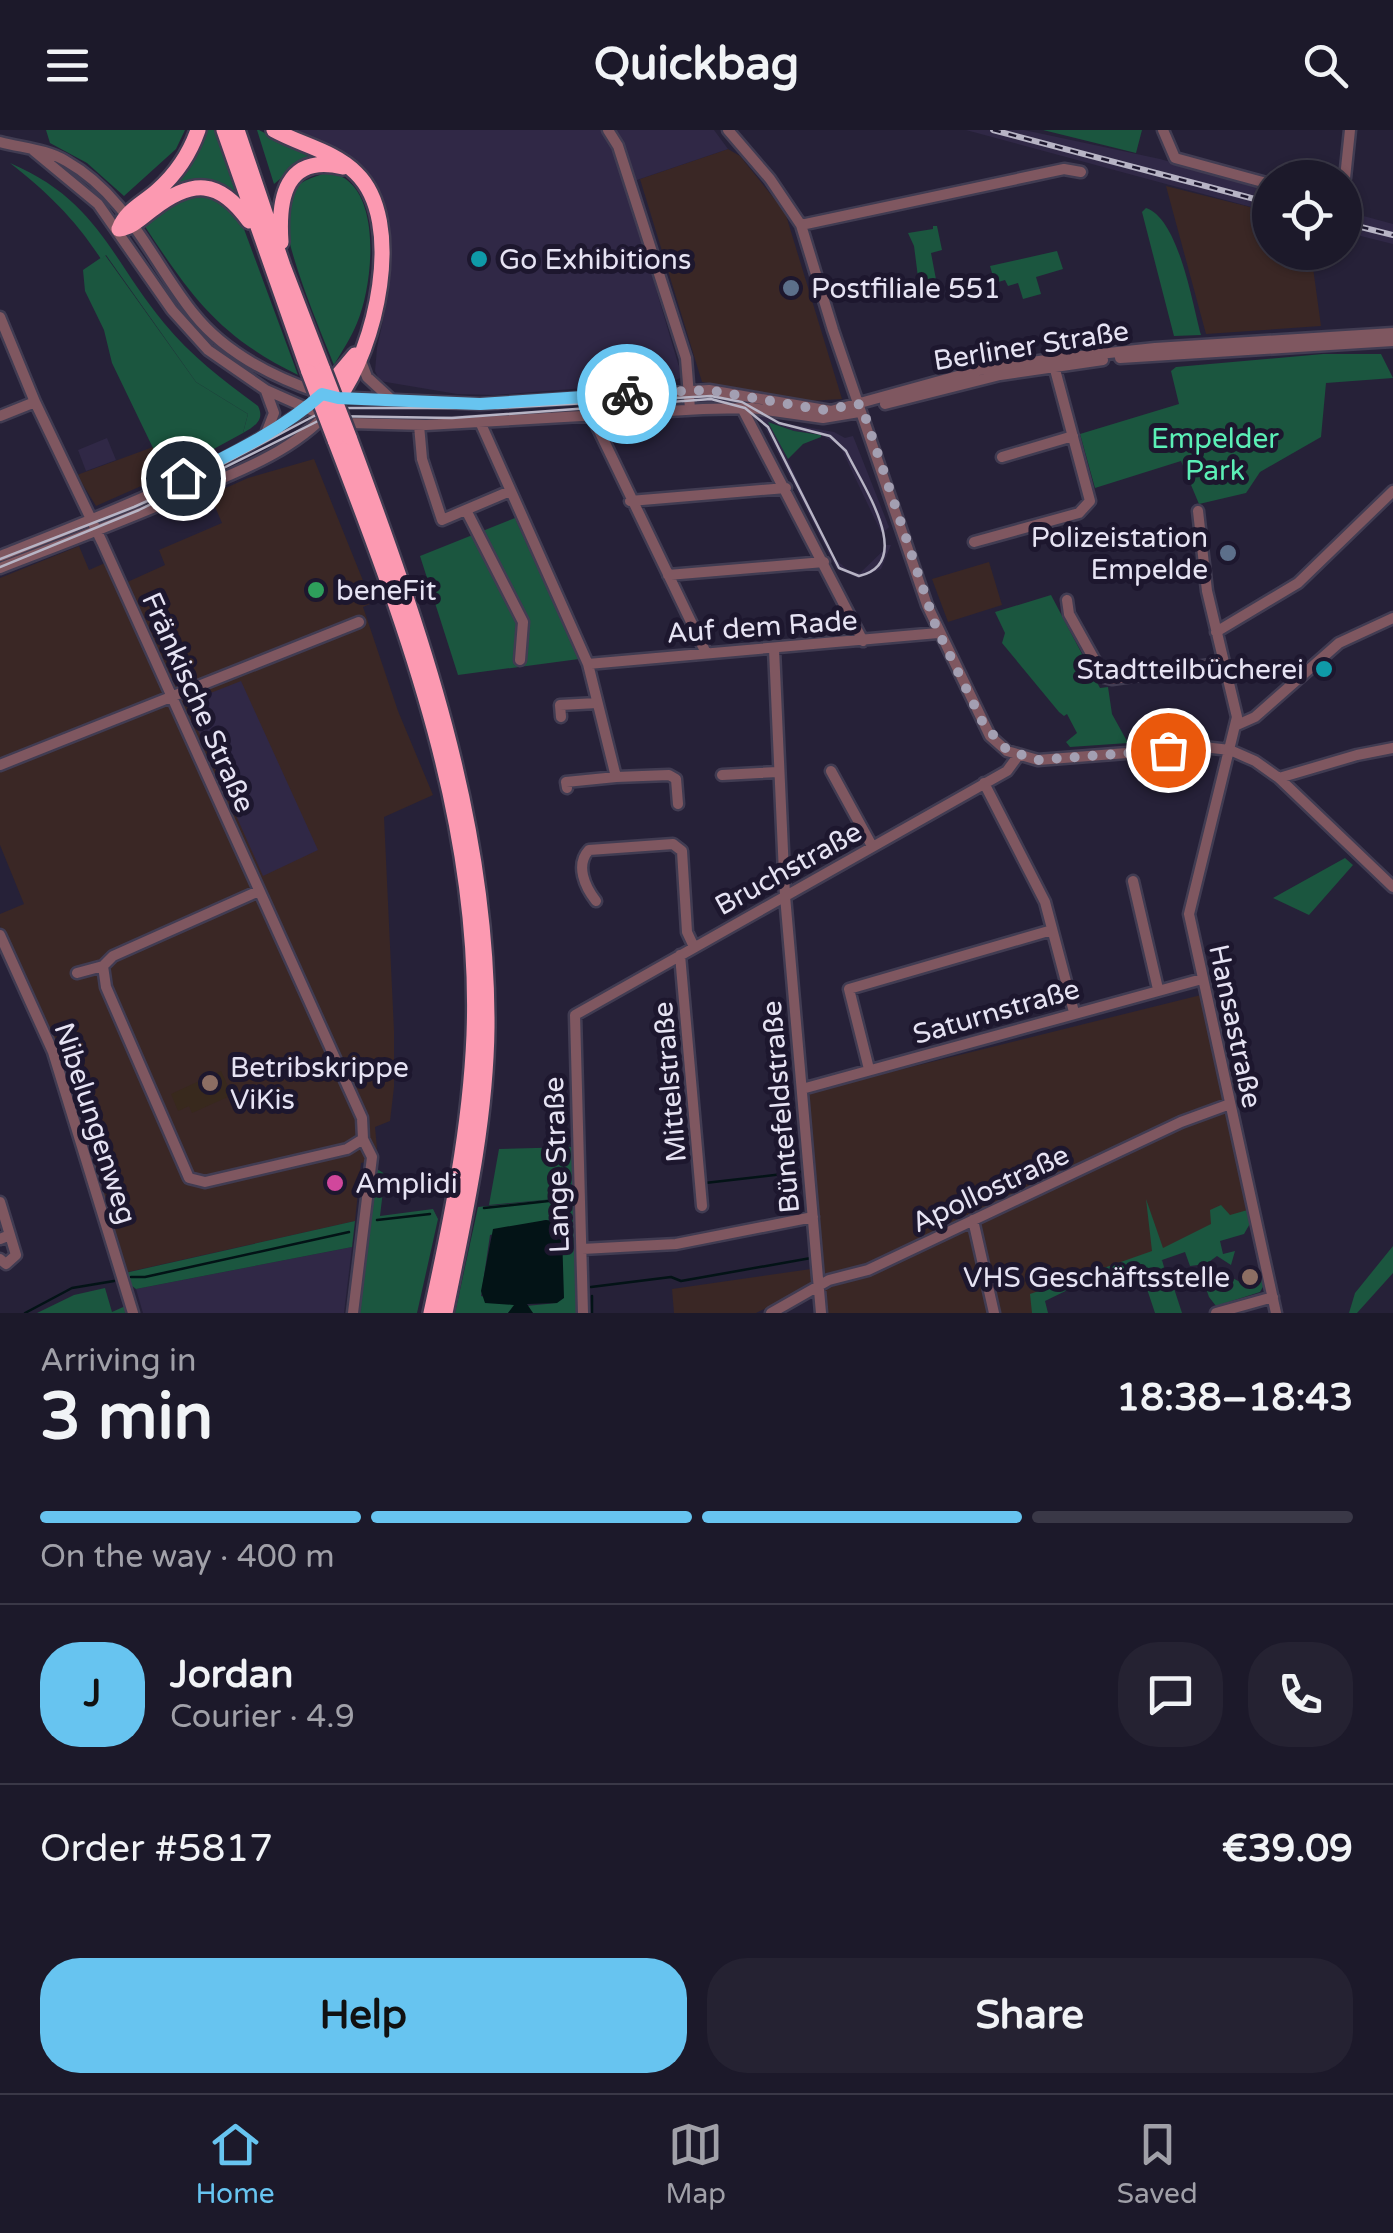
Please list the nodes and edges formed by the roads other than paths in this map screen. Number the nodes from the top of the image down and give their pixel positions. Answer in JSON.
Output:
{"nodes":[{"id":1,"x":198,"y":130,"type":"edge"},
{"id":2,"x":224,"y":130,"type":"edge"},
{"id":3,"x":238,"y":130,"type":"edge"},
{"id":4,"x":274,"y":130,"type":"edge"},
{"id":5,"x":608,"y":130,"type":"edge"},
{"id":6,"x":728,"y":130,"type":"edge"},
{"id":7,"x":1164,"y":130,"type":"edge"},
{"id":8,"x":1350,"y":130,"type":"edge"},
{"id":9,"x":0,"y":142,"type":"edge"},
{"id":10,"x":1347,"y":160,"type":"edge"},
{"id":11,"x":355,"y":172,"type":"junction"},
{"id":12,"x":1081,"y":172,"type":"dead end"},
{"id":13,"x":1252,"y":179,"type":"edge"},
{"id":14,"x":126,"y":223,"type":"junction"},
{"id":15,"x":800,"y":225,"type":"junction"},
{"id":16,"x":276,"y":265,"type":"junction"},
{"id":17,"x":0,"y":316,"type":"edge"},
{"id":18,"x":369,"y":330,"type":"junction"},
{"id":19,"x":1393,"y":337,"type":"edge"},
{"id":20,"x":361,"y":361,"type":"junction"},
{"id":21,"x":1053,"y":362,"type":"junction"},
{"id":22,"x":325,"y":384,"type":"junction"},
{"id":23,"x":266,"y":390,"type":"junction"},
{"id":24,"x":690,"y":390,"type":"junction"},
{"id":25,"x":393,"y":400,"type":"junction"},
{"id":26,"x":34,"y":402,"type":"junction"},
{"id":27,"x":862,"y":407,"type":"junction"},
{"id":28,"x":742,"y":408,"type":"junction"},
{"id":29,"x":306,"y":409,"type":"junction"},
{"id":30,"x":690,"y":409,"type":"junction"},
{"id":31,"x":0,"y":416,"type":"edge"},
{"id":32,"x":325,"y":416,"type":"junction"},
{"id":33,"x":592,"y":416,"type":"junction"},
{"id":34,"x":477,"y":424,"type":"junction"},
{"id":35,"x":420,"y":425,"type":"junction"},
{"id":36,"x":343,"y":433,"type":"junction"},
{"id":37,"x":1073,"y":436,"type":"junction"},
{"id":38,"x":261,"y":438,"type":"junction"},
{"id":39,"x":1002,"y":457,"type":"dead end"},
{"id":40,"x":786,"y":488,"type":"junction"},
{"id":41,"x":510,"y":491,"type":"junction"},
{"id":42,"x":1393,"y":491,"type":"edge"},
{"id":43,"x":630,"y":501,"type":"junction"},
{"id":44,"x":466,"y":510,"type":"junction"},
{"id":45,"x":1198,"y":511,"type":"dead end"},
{"id":46,"x":92,"y":520,"type":"junction"},
{"id":47,"x":98,"y":532,"type":"junction"},
{"id":48,"x":974,"y":542,"type":"dead end"},
{"id":49,"x":0,"y":556,"type":"edge"},
{"id":50,"x":824,"y":562,"type":"junction"},
{"id":51,"x":0,"y":568,"type":"edge"},
{"id":52,"x":668,"y":575,"type":"junction"},
{"id":53,"x":1067,"y":600,"type":"dead end"},
{"id":54,"x":1393,"y":618,"type":"edge"},
{"id":55,"x":359,"y":622,"type":"dead end"},
{"id":56,"x":1216,"y":632,"type":"junction"},
{"id":57,"x":938,"y":633,"type":"junction"},
{"id":58,"x":864,"y":641,"type":"junction"},
{"id":59,"x":774,"y":648,"type":"junction"},
{"id":60,"x":706,"y":653,"type":"junction"},
{"id":61,"x":520,"y":660,"type":"dead end"},
{"id":62,"x":1224,"y":663,"type":"junction"},
{"id":63,"x":588,"y":664,"type":"junction"},
{"id":64,"x":172,"y":697,"type":"junction"},
{"id":65,"x":597,"y":703,"type":"junction"},
{"id":66,"x":561,"y":717,"type":"dead end"},
{"id":67,"x":1237,"y":725,"type":"junction"},
{"id":68,"x":1393,"y":748,"type":"edge"},
{"id":69,"x":1230,"y":750,"type":"junction"},
{"id":70,"x":1018,"y":756,"type":"junction"},
{"id":71,"x":0,"y":765,"type":"edge"},
{"id":72,"x":830,"y":771,"type":"dead end"},
{"id":73,"x":778,"y":772,"type":"junction"},
{"id":74,"x":722,"y":775,"type":"dead end"},
{"id":75,"x":616,"y":777,"type":"junction"},
{"id":76,"x":1278,"y":778,"type":"junction"},
{"id":77,"x":984,"y":783,"type":"junction"},
{"id":78,"x":567,"y":788,"type":"dead end"},
{"id":79,"x":678,"y":804,"type":"dead end"},
{"id":80,"x":872,"y":846,"type":"junction"},
{"id":81,"x":1133,"y":880,"type":"dead end"},
{"id":82,"x":1393,"y":887,"type":"edge"},
{"id":83,"x":259,"y":891,"type":"junction"},
{"id":84,"x":784,"y":896,"type":"junction"},
{"id":85,"x":596,"y":901,"type":"dead end"},
{"id":86,"x":1052,"y":930,"type":"junction"},
{"id":87,"x":0,"y":935,"type":"edge"},
{"id":88,"x":694,"y":947,"type":"junction"},
{"id":89,"x":680,"y":955,"type":"junction"},
{"id":90,"x":103,"y":966,"type":"junction"},
{"id":91,"x":78,"y":973,"type":"dead end"},
{"id":92,"x":1202,"y":978,"type":"junction"},
{"id":93,"x":1158,"y":989,"type":"junction"},
{"id":94,"x":1074,"y":1012,"type":"junction"},
{"id":95,"x":575,"y":1015,"type":"joint"},
{"id":96,"x":868,"y":1069,"type":"junction"},
{"id":97,"x":802,"y":1089,"type":"junction"},
{"id":98,"x":1230,"y":1104,"type":"junction"},
{"id":99,"x":363,"y":1139,"type":"junction"},
{"id":100,"x":0,"y":1202,"type":"edge"},
{"id":101,"x":702,"y":1206,"type":"dead end"},
{"id":102,"x":812,"y":1217,"type":"junction"},
{"id":103,"x":972,"y":1220,"type":"junction"},
{"id":104,"x":5,"y":1237,"type":"edge"},
{"id":105,"x":582,"y":1249,"type":"junction"},
{"id":106,"x":0,"y":1259,"type":"edge"},
{"id":107,"x":819,"y":1288,"type":"junction"},
{"id":108,"x":1272,"y":1297,"type":"junction"},
{"id":109,"x":132,"y":1313,"type":"edge"},
{"id":110,"x":353,"y":1313,"type":"edge"},
{"id":111,"x":429,"y":1313,"type":"edge"},
{"id":112,"x":444,"y":1313,"type":"edge"},
{"id":113,"x":583,"y":1313,"type":"edge"},
{"id":114,"x":771,"y":1313,"type":"edge"},
{"id":115,"x":821,"y":1313,"type":"edge"},
{"id":116,"x":994,"y":1313,"type":"edge"},
{"id":117,"x":1216,"y":1313,"type":"edge"},
{"id":118,"x":1276,"y":1313,"type":"edge"}],
"edges":[{"from":1,"to":14,"type":"highway"},
{"from":2,"to":16,"type":"highway"},
{"from":3,"to":16,"type":"highway"},
{"from":4,"to":11,"type":"highway"},
{"from":5,"to":24,"type":"street"},
{"from":6,"to":15,"type":"street"},
{"from":7,"to":13,"type":"street"},
{"from":8,"to":10,"type":"street"},
{"from":9,"to":14,"type":"street"},
{"from":11,"to":16,"type":"highway"},
{"from":11,"to":18,"type":"highway"},
{"from":12,"to":15,"type":"street"},
{"from":14,"to":16,"type":"highway"},
{"from":14,"to":22,"type":"street"},
{"from":14,"to":23,"type":"street","name":"Berliner Straße"},
{"from":15,"to":27,"type":"street"},
{"from":16,"to":22,"type":"highway"},
{"from":17,"to":26,"type":"street","name":"Fränkische Straße"},
{"from":18,"to":20,"type":"highway"},
{"from":18,"to":22,"type":"highway"},
{"from":19,"to":21,"type":"street","name":"Berliner Straße"},
{"from":20,"to":22,"type":"highway"},
{"from":20,"to":25,"type":"street"},
{"from":21,"to":27,"type":"street","name":"Berliner Straße"},
{"from":21,"to":37,"type":"street"},
{"from":22,"to":25,"type":"street","name":"Berliner Straße"},
{"from":22,"to":29,"type":"street"},
{"from":22,"to":32,"type":"street"},
{"from":22,"to":36,"type":"highway","bridge":true},
{"from":22,"to":36,"type":"street"},
{"from":23,"to":29,"type":"street","name":"Berliner Straße"},
{"from":23,"to":38,"type":"street"},
{"from":24,"to":25,"type":"street","name":"Berliner Straße"},
{"from":24,"to":27,"type":"street","name":"Berliner Straße"},
{"from":24,"to":30,"type":"street"},
{"from":26,"to":31,"type":"street"},
{"from":26,"to":46,"type":"street","name":"Fränkische Straße"},
{"from":27,"to":28,"type":"street","name":"Berliner Straße"},
{"from":27,"to":57,"type":"street"},
{"from":28,"to":30,"type":"street","name":"Berliner Straße"},
{"from":28,"to":40,"type":"street"},
{"from":29,"to":32,"type":"street","name":"Berliner Straße"},
{"from":29,"to":38,"type":"street"},
{"from":30,"to":33,"type":"street","name":"Berliner Straße"},
{"from":32,"to":36,"type":"street","name":"Berliner Straße"},
{"from":32,"to":47,"type":"street"},
{"from":33,"to":34,"type":"street","name":"Berliner Straße"},
{"from":33,"to":43,"type":"street"},
{"from":34,"to":35,"type":"street","name":"Berliner Straße"},
{"from":34,"to":41,"type":"street"},
{"from":35,"to":36,"type":"street","name":"Berliner Straße"},
{"from":35,"to":44,"type":"street"},
{"from":36,"to":111,"type":"highway"},
{"from":36,"to":112,"type":"highway"},
{"from":37,"to":39,"type":"street"},
{"from":37,"to":48,"type":"street"},
{"from":38,"to":46,"type":"street"},
{"from":40,"to":43,"type":"street"},
{"from":40,"to":50,"type":"street"},
{"from":41,"to":44,"type":"street"},
{"from":41,"to":63,"type":"street"},
{"from":42,"to":56,"type":"street"},
{"from":43,"to":52,"type":"street"},
{"from":44,"to":61,"type":"street"},
{"from":45,"to":56,"type":"street"},
{"from":46,"to":47,"type":"street","name":"Fränkische Straße"},
{"from":46,"to":49,"type":"street"},
{"from":47,"to":51,"type":"street"},
{"from":47,"to":64,"type":"street","name":"Fränkische Straße"},
{"from":50,"to":52,"type":"street"},
{"from":50,"to":58,"type":"street"},
{"from":52,"to":60,"type":"street"},
{"from":53,"to":62,"type":"street"},
{"from":54,"to":67,"type":"street"},
{"from":55,"to":64,"type":"street"},
{"from":56,"to":62,"type":"street"},
{"from":57,"to":58,"type":"street","name":"Auf dem Rade"},
{"from":57,"to":70,"type":"street"},
{"from":58,"to":59,"type":"street","name":"Auf dem Rade"},
{"from":59,"to":60,"type":"street","name":"Auf dem Rade"},
{"from":59,"to":73,"type":"street","name":"Büntefeldstraße"},
{"from":60,"to":63,"type":"street","name":"Auf dem Rade"},
{"from":62,"to":67,"type":"street"},
{"from":63,"to":65,"type":"street"},
{"from":64,"to":71,"type":"street"},
{"from":64,"to":83,"type":"street","name":"Fränkische Straße"},
{"from":65,"to":66,"type":"street"},
{"from":65,"to":75,"type":"street"},
{"from":67,"to":69,"type":"street","name":"Hansastraße"},
{"from":68,"to":76,"type":"street"},
{"from":69,"to":70,"type":"street"},
{"from":69,"to":76,"type":"street"},
{"from":69,"to":92,"type":"street","name":"Hansastraße"},
{"from":70,"to":77,"type":"street","name":"Bruchstraße"},
{"from":72,"to":80,"type":"street"},
{"from":73,"to":74,"type":"street"},
{"from":73,"to":84,"type":"street","name":"Büntefeldstraße"},
{"from":75,"to":78,"type":"street"},
{"from":75,"to":79,"type":"street"},
{"from":76,"to":82,"type":"street"},
{"from":77,"to":80,"type":"street","name":"Bruchstraße"},
{"from":77,"to":86,"type":"street"},
{"from":80,"to":84,"type":"street","name":"Bruchstraße"},
{"from":81,"to":93,"type":"street"},
{"from":83,"to":90,"type":"street"},
{"from":83,"to":99,"type":"street","name":"Fränkische Straße"},
{"from":84,"to":88,"type":"street","name":"Bruchstraße"},
{"from":84,"to":97,"type":"street","name":"Büntefeldstraße"},
{"from":85,"to":88,"type":"street"},
{"from":86,"to":94,"type":"street"},
{"from":86,"to":96,"type":"street"},
{"from":87,"to":109,"type":"street","name":"Nibelungenweg"},
{"from":88,"to":89,"type":"street","name":"Bruchstraße"},
{"from":89,"to":95,"type":"street","name":"Bruchstraße"},
{"from":89,"to":101,"type":"street","name":"Mittelstraße"},
{"from":90,"to":91,"type":"street"},
{"from":90,"to":99,"type":"street"},
{"from":92,"to":93,"type":"street","name":"Saturnstraße"},
{"from":92,"to":98,"type":"street","name":"Hansastraße"},
{"from":93,"to":94,"type":"street","name":"Saturnstraße"},
{"from":94,"to":96,"type":"street","name":"Saturnstraße"},
{"from":95,"to":105,"type":"street","name":"Lange Straße"},
{"from":96,"to":97,"type":"street","name":"Saturnstraße"},
{"from":97,"to":102,"type":"street","name":"Büntefeldstraße"},
{"from":98,"to":103,"type":"street","name":"Apollostraße"},
{"from":98,"to":108,"type":"street","name":"Hansastraße"},
{"from":99,"to":110,"type":"street","name":"Fränkische Straße"},
{"from":100,"to":104,"type":"street"},
{"from":102,"to":105,"type":"street"},
{"from":102,"to":107,"type":"street","name":"Büntefeldstraße"},
{"from":103,"to":107,"type":"street","name":"Apollostraße"},
{"from":103,"to":116,"type":"street"},
{"from":104,"to":106,"type":"street"},
{"from":105,"to":113,"type":"street","name":"Lange Straße"},
{"from":107,"to":114,"type":"street","name":"Apollostraße"},
{"from":107,"to":115,"type":"street","name":"Büntefeldstraße"},
{"from":108,"to":117,"type":"street"},
{"from":108,"to":118,"type":"street","name":"Hansastraße"}]}
